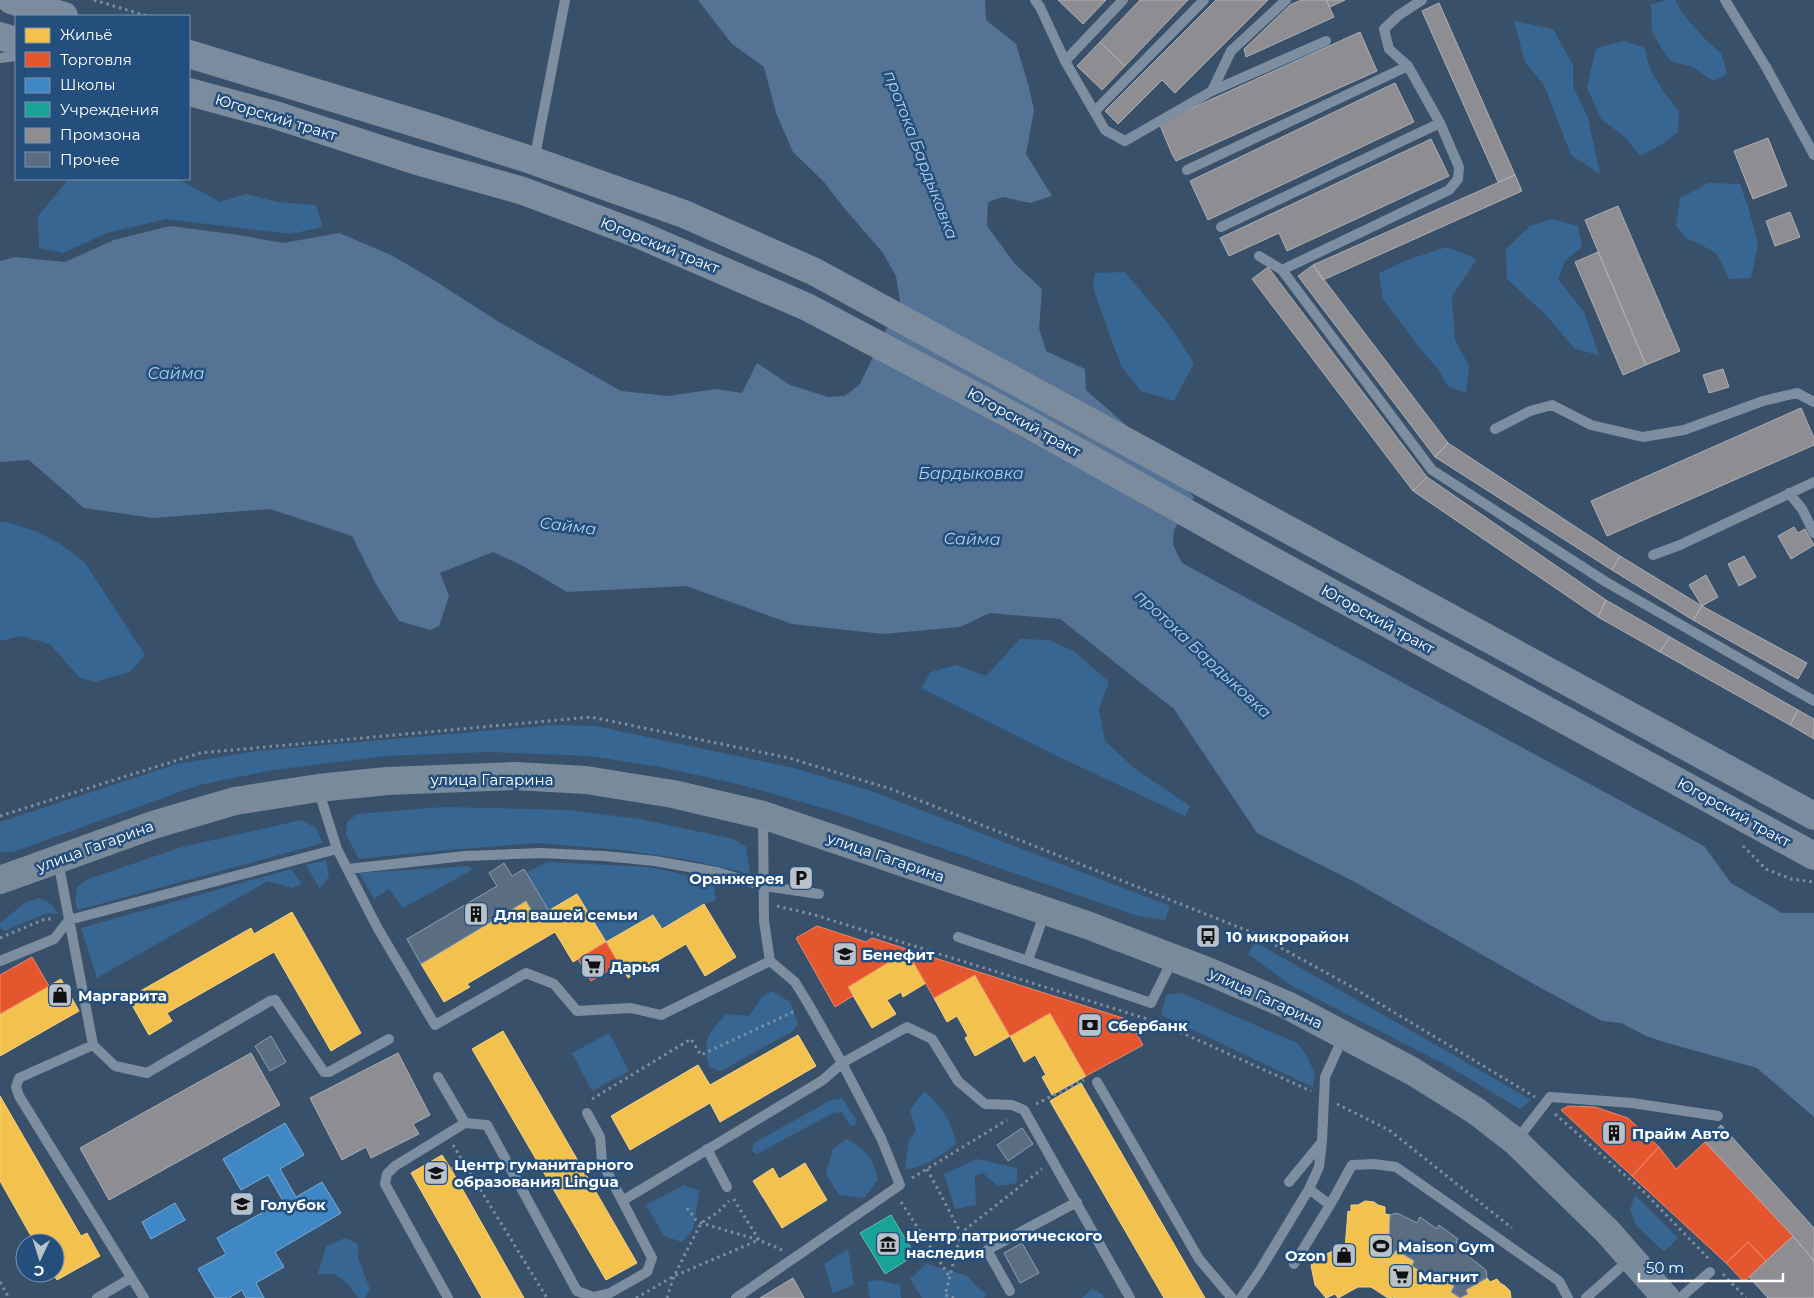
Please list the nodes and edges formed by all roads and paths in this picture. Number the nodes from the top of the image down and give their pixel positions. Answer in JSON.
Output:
{"nodes":[{"id":1,"x":11,"y":0,"type":"edge"},
{"id":2,"x":94,"y":0,"type":"edge"},
{"id":3,"x":565,"y":0,"type":"edge"},
{"id":4,"x":1123,"y":0,"type":"edge"},
{"id":5,"x":1204,"y":0,"type":"edge"},
{"id":6,"x":1286,"y":0,"type":"edge"},
{"id":7,"x":1422,"y":0,"type":"edge"},
{"id":8,"x":1725,"y":0,"type":"edge"},
{"id":9,"x":1041,"y":2,"type":"edge"},
{"id":10,"x":61,"y":15,"type":"edge"},
{"id":11,"x":144,"y":15,"type":"edge"},
{"id":12,"x":0,"y":36,"type":"edge"},
{"id":13,"x":15,"y":41,"type":"edge"},
{"id":14,"x":1326,"y":41,"type":"dead end"},
{"id":15,"x":190,"y":54,"type":"edge"},
{"id":16,"x":15,"y":56,"type":"edge"},
{"id":17,"x":0,"y":58,"type":"edge"},
{"id":18,"x":1065,"y":61,"type":"junction"},
{"id":19,"x":1408,"y":66,"type":"junction"},
{"id":20,"x":1212,"y":90,"type":"junction"},
{"id":21,"x":190,"y":92,"type":"edge"},
{"id":22,"x":1095,"y":111,"type":"junction"},
{"id":23,"x":1440,"y":123,"type":"junction"},
{"id":24,"x":1814,"y":155,"type":"edge"},
{"id":25,"x":534,"y":161,"type":"junction"},
{"id":26,"x":1188,"y":170,"type":"dead end"},
{"id":27,"x":1221,"y":227,"type":"dead end"},
{"id":28,"x":1259,"y":256,"type":"dead end"},
{"id":29,"x":1282,"y":270,"type":"junction"},
{"id":30,"x":1814,"y":402,"type":"edge"},
{"id":31,"x":1495,"y":429,"type":"dead end"},
{"id":32,"x":1814,"y":482,"type":"edge"},
{"id":33,"x":1789,"y":493,"type":"junction"},
{"id":34,"x":1814,"y":533,"type":"edge"},
{"id":35,"x":1653,"y":555,"type":"dead end"},
{"id":36,"x":1814,"y":702,"type":"edge"},
{"id":37,"x":318,"y":788,"type":"junction"},
{"id":38,"x":763,"y":815,"type":"junction"},
{"id":39,"x":1814,"y":816,"type":"edge"},
{"id":40,"x":337,"y":849,"type":"junction"},
{"id":41,"x":1814,"y":856,"type":"edge"},
{"id":42,"x":58,"y":860,"type":"junction"},
{"id":43,"x":348,"y":869,"type":"junction"},
{"id":44,"x":0,"y":880,"type":"edge"},
{"id":45,"x":764,"y":886,"type":"junction"},
{"id":46,"x":819,"y":894,"type":"dead end"},
{"id":47,"x":764,"y":904,"type":"junction"},
{"id":48,"x":1045,"y":910,"type":"junction"},
{"id":49,"x":69,"y":920,"type":"junction"},
{"id":50,"x":958,"y":937,"type":"dead end"},
{"id":51,"x":0,"y":938,"type":"edge"},
{"id":52,"x":1174,"y":958,"type":"junction"},
{"id":53,"x":1028,"y":960,"type":"junction"},
{"id":54,"x":0,"y":961,"type":"edge"},
{"id":55,"x":770,"y":961,"type":"junction"},
{"id":56,"x":809,"y":1004,"type":"junction"},
{"id":57,"x":1344,"y":1035,"type":"junction"},
{"id":58,"x":389,"y":1039,"type":"dead end"},
{"id":59,"x":93,"y":1045,"type":"junction"},
{"id":60,"x":842,"y":1062,"type":"junction"},
{"id":61,"x":438,"y":1077,"type":"dead end"},
{"id":62,"x":1097,"y":1082,"type":"joint"},
{"id":63,"x":1325,"y":1097,"type":"junction"},
{"id":64,"x":1024,"y":1110,"type":"junction"},
{"id":65,"x":586,"y":1113,"type":"joint"},
{"id":66,"x":1718,"y":1116,"type":"dead end"},
{"id":67,"x":465,"y":1123,"type":"junction"},
{"id":68,"x":446,"y":1134,"type":"junction"},
{"id":69,"x":1322,"y":1142,"type":"junction"},
{"id":70,"x":1516,"y":1142,"type":"junction"},
{"id":71,"x":707,"y":1149,"type":"junction"},
{"id":72,"x":463,"y":1163,"type":"junction"},
{"id":73,"x":451,"y":1169,"type":"dead end"},
{"id":74,"x":927,"y":1169,"type":"junction"},
{"id":75,"x":1043,"y":1169,"type":"dead end"},
{"id":76,"x":1289,"y":1182,"type":"dead end"},
{"id":77,"x":727,"y":1187,"type":"joint"},
{"id":78,"x":896,"y":1188,"type":"junction"},
{"id":79,"x":1309,"y":1189,"type":"junction"},
{"id":80,"x":733,"y":1197,"type":"junction"},
{"id":81,"x":622,"y":1201,"type":"junction"},
{"id":82,"x":1077,"y":1202,"type":"junction"},
{"id":83,"x":1330,"y":1205,"type":"junction"},
{"id":84,"x":687,"y":1208,"type":"dead end"},
{"id":85,"x":701,"y":1224,"type":"junction"},
{"id":86,"x":1513,"y":1229,"type":"dead end"},
{"id":87,"x":961,"y":1233,"type":"junction"},
{"id":88,"x":759,"y":1240,"type":"junction"},
{"id":89,"x":796,"y":1256,"type":"junction"},
{"id":90,"x":1631,"y":1258,"type":"junction"},
{"id":91,"x":1294,"y":1264,"type":"dead end"},
{"id":92,"x":1710,"y":1272,"type":"dead end"},
{"id":93,"x":674,"y":1276,"type":"junction"},
{"id":94,"x":950,"y":1277,"type":"junction"},
{"id":95,"x":131,"y":1278,"type":"junction"},
{"id":96,"x":0,"y":1282,"type":"edge"},
{"id":97,"x":1010,"y":1291,"type":"dead end"},
{"id":98,"x":944,"y":1296,"type":"edge"},
{"id":99,"x":9,"y":1298,"type":"edge"},
{"id":100,"x":97,"y":1298,"type":"edge"},
{"id":101,"x":144,"y":1298,"type":"edge"},
{"id":102,"x":448,"y":1298,"type":"edge"},
{"id":103,"x":547,"y":1298,"type":"edge"},
{"id":104,"x":636,"y":1298,"type":"edge"},
{"id":105,"x":667,"y":1298,"type":"edge"},
{"id":106,"x":736,"y":1298,"type":"edge"},
{"id":107,"x":954,"y":1298,"type":"edge"},
{"id":108,"x":1130,"y":1298,"type":"edge"},
{"id":109,"x":1232,"y":1298,"type":"edge"},
{"id":110,"x":1240,"y":1298,"type":"edge"},
{"id":111,"x":1568,"y":1298,"type":"edge"},
{"id":112,"x":1586,"y":1298,"type":"edge"},
{"id":113,"x":1666,"y":1298,"type":"edge"},
{"id":114,"x":1680,"y":1298,"type":"edge"}],
"edges":[{"from":1,"to":10,"type":"main road"},
{"from":2,"to":11,"type":"path"},
{"from":3,"to":25,"type":"lane"},
{"from":4,"to":18,"type":"lane"},
{"from":5,"to":22,"type":"lane"},
{"from":6,"to":20,"type":"lane"},
{"from":7,"to":19,"type":"lane"},
{"from":8,"to":24,"type":"lane"},
{"from":9,"to":18,"type":"lane"},
{"from":12,"to":13,"type":"main road"},
{"from":14,"to":20,"type":"lane"},
{"from":15,"to":25,"type":"main road"},
{"from":16,"to":17,"type":"lane"},
{"from":18,"to":22,"type":"lane"},
{"from":19,"to":23,"type":"lane"},
{"from":19,"to":26,"type":"lane"},
{"from":20,"to":22,"type":"lane"},
{"from":21,"to":41,"type":"main road","name":"Югорский тракт"},
{"from":23,"to":27,"type":"lane"},
{"from":23,"to":29,"type":"lane"},
{"from":25,"to":39,"type":"main road"},
{"from":28,"to":29,"type":"lane"},
{"from":29,"to":36,"type":"lane"},
{"from":30,"to":31,"type":"lane"},
{"from":32,"to":33,"type":"lane"},
{"from":33,"to":34,"type":"lane"},
{"from":33,"to":35,"type":"lane"},
{"from":37,"to":38,"type":"main road","name":"улица Гагарина"},
{"from":37,"to":40,"type":"lane"},
{"from":37,"to":42,"type":"main road","name":"улица Гагарина"},
{"from":38,"to":45,"type":"lane"},
{"from":38,"to":48,"type":"main road","name":"улица Гагарина"},
{"from":40,"to":43,"type":"lane"},
{"from":40,"to":49,"type":"lane"},
{"from":42,"to":44,"type":"main road","name":"улица Гагарина"},
{"from":42,"to":49,"type":"lane"},
{"from":43,"to":45,"type":"lane"},
{"from":43,"to":55,"type":"lane"},
{"from":45,"to":46,"type":"lane"},
{"from":45,"to":47,"type":"lane"},
{"from":47,"to":55,"type":"lane"},
{"from":47,"to":63,"type":"path"},
{"from":48,"to":52,"type":"main road","name":"улица Гагарина"},
{"from":48,"to":53,"type":"lane"},
{"from":49,"to":51,"type":"path"},
{"from":49,"to":54,"type":"lane"},
{"from":49,"to":59,"type":"lane"},
{"from":50,"to":53,"type":"lane"},
{"from":52,"to":53,"type":"lane"},
{"from":52,"to":57,"type":"main road","name":"улица Гагарина"},
{"from":55,"to":56,"type":"lane"},
{"from":56,"to":60,"type":"lane"},
{"from":56,"to":65,"type":"path"},
{"from":57,"to":63,"type":"lane"},
{"from":57,"to":70,"type":"main road","name":"улица Гагарина"},
{"from":58,"to":59,"type":"lane"},
{"from":59,"to":95,"type":"lane"},
{"from":60,"to":64,"type":"lane"},
{"from":60,"to":71,"type":"lane"},
{"from":60,"to":78,"type":"lane"},
{"from":61,"to":67,"type":"lane"},
{"from":62,"to":64,"type":"path"},
{"from":62,"to":109,"type":"lane"},
{"from":63,"to":69,"type":"lane"},
{"from":63,"to":86,"type":"path"},
{"from":64,"to":74,"type":"path"},
{"from":64,"to":82,"type":"lane"},
{"from":65,"to":81,"type":"lane"},
{"from":66,"to":70,"type":"lane"},
{"from":67,"to":68,"type":"lane"},
{"from":67,"to":81,"type":"lane"},
{"from":68,"to":72,"type":"path"},
{"from":68,"to":102,"type":"lane"},
{"from":69,"to":76,"type":"lane"},
{"from":69,"to":79,"type":"lane"},
{"from":70,"to":90,"type":"main road","name":"улица Гагарина"},
{"from":71,"to":77,"type":"lane"},
{"from":71,"to":81,"type":"lane"},
{"from":72,"to":73,"type":"path"},
{"from":72,"to":103,"type":"path"},
{"from":74,"to":78,"type":"path"},
{"from":74,"to":87,"type":"path"},
{"from":75,"to":87,"type":"path"},
{"from":77,"to":80,"type":"path"},
{"from":78,"to":89,"type":"lane"},
{"from":78,"to":94,"type":"path"},
{"from":79,"to":83,"type":"lane"},
{"from":79,"to":110,"type":"lane"},
{"from":80,"to":85,"type":"path"},
{"from":80,"to":88,"type":"path"},
{"from":82,"to":97,"type":"lane"},
{"from":82,"to":108,"type":"lane"},
{"from":83,"to":91,"type":"lane"},
{"from":83,"to":111,"type":"lane"},
{"from":84,"to":85,"type":"path"},
{"from":85,"to":88,"type":"path"},
{"from":85,"to":93,"type":"path"},
{"from":87,"to":94,"type":"path"},
{"from":88,"to":89,"type":"path"},
{"from":88,"to":93,"type":"path"},
{"from":89,"to":106,"type":"lane"},
{"from":90,"to":112,"type":"lane"},
{"from":90,"to":113,"type":"main road","name":"улица Гагарина"},
{"from":92,"to":114,"type":"lane"},
{"from":93,"to":104,"type":"path"},
{"from":93,"to":105,"type":"path"},
{"from":94,"to":98,"type":"path"},
{"from":95,"to":100,"type":"lane"},
{"from":95,"to":101,"type":"lane"},
{"from":96,"to":99,"type":"path"},
{"from":98,"to":107,"type":"path"}]}
